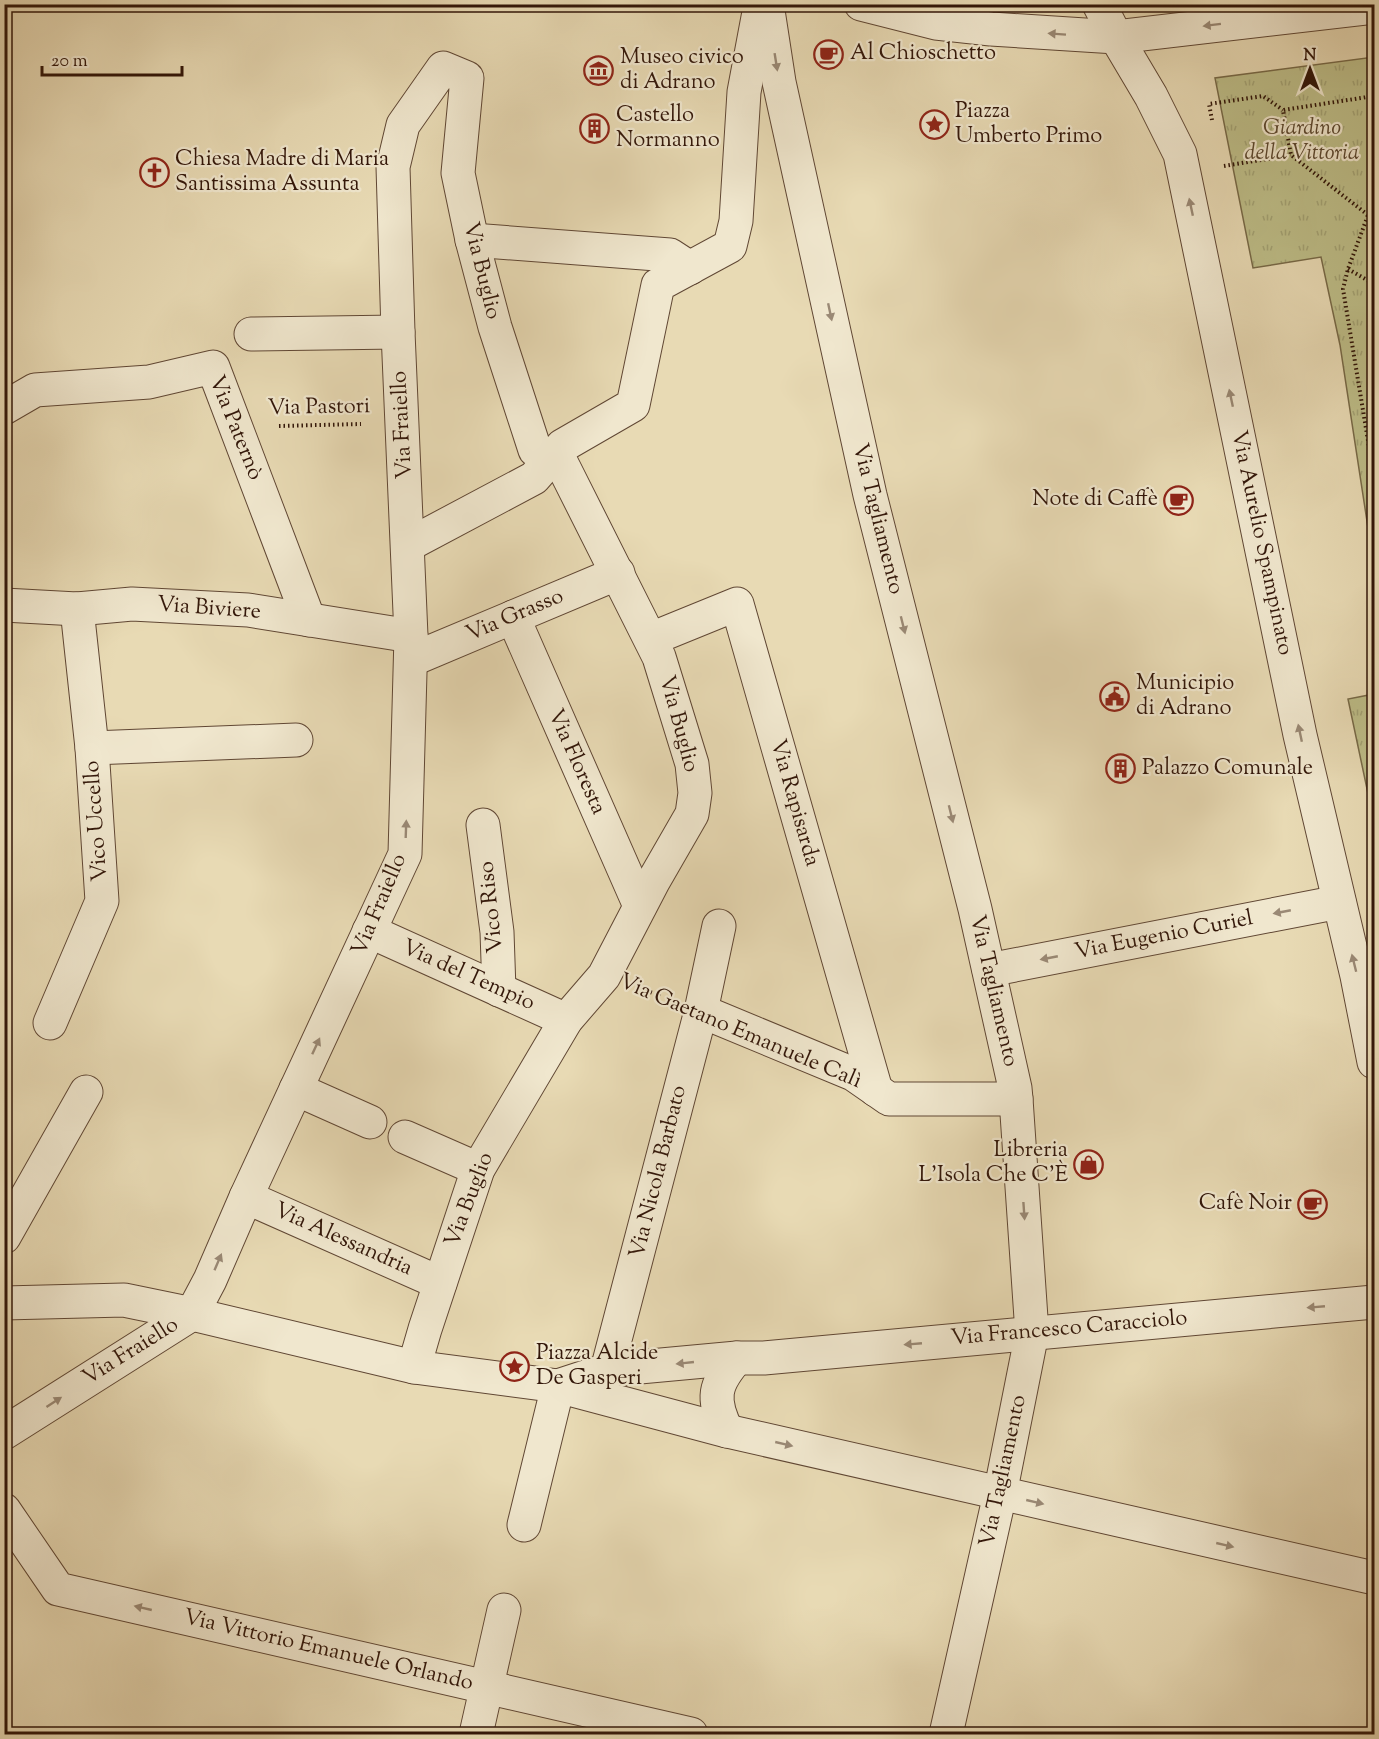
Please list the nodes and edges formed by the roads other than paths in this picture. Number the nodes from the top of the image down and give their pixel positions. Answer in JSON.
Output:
{"nodes":[{"id":1,"x":760,"y":4,"type":"edge"},
{"id":2,"x":767,"y":4,"type":"edge"},
{"id":3,"x":861,"y":4,"type":"edge"},
{"id":4,"x":1099,"y":4,"type":"edge"},
{"id":5,"x":1374,"y":7,"type":"edge"},
{"id":6,"x":1116,"y":37,"type":"junction"},
{"id":7,"x":393,"y":167,"type":"joint"},
{"id":8,"x":472,"y":240,"type":"junction"},
{"id":9,"x":673,"y":269,"type":"junction"},
{"id":10,"x":398,"y":332,"type":"junction"},
{"id":11,"x":251,"y":334,"type":"dead end"},
{"id":12,"x":4,"y":408,"type":"edge"},
{"id":13,"x":550,"y":461,"type":"junction"},
{"id":14,"x":408,"y":544,"type":"junction"},
{"id":15,"x":618,"y":573,"type":"junction"},
{"id":16,"x":4,"y":605,"type":"edge"},
{"id":17,"x":77,"y":609,"type":"junction"},
{"id":18,"x":513,"y":617,"type":"junction"},
{"id":19,"x":309,"y":620,"type":"junction"},
{"id":20,"x":651,"y":639,"type":"junction"},
{"id":21,"x":411,"y":648,"type":"junction"},
{"id":22,"x":296,"y":740,"type":"dead end"},
{"id":23,"x":92,"y":748,"type":"junction"},
{"id":24,"x":483,"y":825,"type":"dead end"},
{"id":25,"x":1339,"y":902,"type":"junction"},
{"id":26,"x":640,"y":906,"type":"junction"},
{"id":27,"x":719,"y":926,"type":"dead end"},
{"id":28,"x":369,"y":931,"type":"junction"},
{"id":29,"x":989,"y":970,"type":"junction"},
{"id":30,"x":499,"y":990,"type":"junction"},
{"id":31,"x":701,"y":1011,"type":"junction"},
{"id":32,"x":566,"y":1020,"type":"junction"},
{"id":33,"x":50,"y":1023,"type":"dead end"},
{"id":34,"x":1374,"y":1062,"type":"edge"},
{"id":35,"x":296,"y":1089,"type":"junction"},
{"id":36,"x":876,"y":1090,"type":"junction"},
{"id":37,"x":86,"y":1092,"type":"dead end"},
{"id":38,"x":1016,"y":1099,"type":"junction"},
{"id":39,"x":370,"y":1122,"type":"dead end"},
{"id":40,"x":405,"y":1137,"type":"dead end"},
{"id":41,"x":477,"y":1169,"type":"junction"},
{"id":42,"x":246,"y":1197,"type":"junction"},
{"id":43,"x":4,"y":1238,"type":"edge"},
{"id":44,"x":440,"y":1283,"type":"junction"},
{"id":45,"x":1374,"y":1302,"type":"edge"},
{"id":46,"x":4,"y":1303,"type":"edge"},
{"id":47,"x":192,"y":1314,"type":"junction"},
{"id":48,"x":1032,"y":1333,"type":"junction"},
{"id":49,"x":750,"y":1358,"type":"junction"},
{"id":50,"x":414,"y":1367,"type":"junction"},
{"id":51,"x":607,"y":1370,"type":"junction"},
{"id":52,"x":558,"y":1386,"type":"junction"},
{"id":53,"x":727,"y":1431,"type":"junction"},
{"id":54,"x":4,"y":1433,"type":"edge"},
{"id":55,"x":1000,"y":1494,"type":"junction"},
{"id":56,"x":4,"y":1510,"type":"edge"},
{"id":57,"x":524,"y":1525,"type":"dead end"},
{"id":58,"x":1374,"y":1578,"type":"edge"},
{"id":59,"x":504,"y":1610,"type":"dead end"},
{"id":60,"x":487,"y":1687,"type":"junction"},
{"id":61,"x":476,"y":1734,"type":"edge"},
{"id":62,"x":691,"y":1734,"type":"edge"},
{"id":63,"x":946,"y":1734,"type":"edge"}],
"edges":[{"from":1,"to":9,"type":"street"},
{"from":2,"to":29,"type":"street","name":"Via Tagliamento","one_way":true},
{"from":6,"to":3,"type":"street","one_way":true},
{"from":4,"to":6,"type":"street","name":"Via Aurelio Spampinato"},
{"from":5,"to":6,"type":"street","one_way":true},
{"from":25,"to":6,"type":"street","name":"Via Aurelio Spampinato","one_way":true},
{"from":7,"to":8,"type":"street","name":"Via Buglio"},
{"from":7,"to":10,"type":"street","name":"Via Fraiello"},
{"from":8,"to":9,"type":"street"},
{"from":8,"to":13,"type":"street","name":"Via Buglio"},
{"from":9,"to":13,"type":"street"},
{"from":10,"to":11,"type":"street"},
{"from":10,"to":14,"type":"street","name":"Via Fraiello"},
{"from":12,"to":19,"type":"street","name":"Via Paternò"},
{"from":13,"to":14,"type":"street"},
{"from":13,"to":15,"type":"street","name":"Via Buglio"},
{"from":14,"to":21,"type":"street","name":"Via Fraiello"},
{"from":15,"to":18,"type":"street","name":"Via Grasso"},
{"from":15,"to":20,"type":"street","name":"Via Buglio"},
{"from":16,"to":17,"type":"street","name":"Via Biviere"},
{"from":17,"to":19,"type":"street","name":"Via Biviere"},
{"from":17,"to":23,"type":"street","name":"Vico Uccello"},
{"from":18,"to":21,"type":"street","name":"Via Grasso"},
{"from":18,"to":26,"type":"street","name":"Via Floresta"},
{"from":19,"to":21,"type":"street","name":"Via Biviere"},
{"from":20,"to":26,"type":"street","name":"Via Buglio"},
{"from":20,"to":36,"type":"street","name":"Via Rapisarda"},
{"from":28,"to":21,"type":"street","name":"Via Fraiello","one_way":true},
{"from":22,"to":23,"type":"street"},
{"from":23,"to":33,"type":"street","name":"Vico Uccello"},
{"from":24,"to":30,"type":"street","name":"Vico Riso"},
{"from":25,"to":29,"type":"street","name":"Via Eugenio Curiel","one_way":true},
{"from":34,"to":25,"type":"street","name":"Via Aurelio Spampinato","one_way":true},
{"from":26,"to":32,"type":"street","name":"Via Buglio"},
{"from":27,"to":31,"type":"street","name":"Via Nicola Barbato"},
{"from":28,"to":30,"type":"street","name":"Via del Tempio"},
{"from":35,"to":28,"type":"street","name":"Via Fraiello","one_way":true},
{"from":29,"to":38,"type":"street","name":"Via Tagliamento"},
{"from":30,"to":32,"type":"street","name":"Via del Tempio"},
{"from":31,"to":36,"type":"street","name":"Via Gaetano Emanuele Calì"},
{"from":31,"to":51,"type":"street","name":"Via Nicola Barbato"},
{"from":32,"to":41,"type":"street","name":"Via Buglio"},
{"from":35,"to":39,"type":"street"},
{"from":35,"to":42,"type":"street","name":"Via Fraiello"},
{"from":36,"to":38,"type":"street","name":"Via Gaetano Emanuele Calì"},
{"from":37,"to":43,"type":"street"},
{"from":38,"to":48,"type":"street","name":"Via Tagliamento","one_way":true},
{"from":40,"to":41,"type":"street"},
{"from":41,"to":44,"type":"street","name":"Via Buglio"},
{"from":42,"to":44,"type":"street","name":"Via Alessandria"},
{"from":47,"to":42,"type":"street","name":"Via Fraiello","one_way":true},
{"from":44,"to":50,"type":"street","name":"Via Buglio"},
{"from":45,"to":48,"type":"street","name":"Via Francesco Caracciolo","one_way":true},
{"from":46,"to":47,"type":"street"},
{"from":47,"to":50,"type":"street"},
{"from":54,"to":47,"type":"street","name":"Via Fraiello","one_way":true},
{"from":48,"to":49,"type":"street","name":"Via Francesco Caracciolo","one_way":true},
{"from":48,"to":55,"type":"street","name":"Via Tagliamento"},
{"from":49,"to":51,"type":"street","name":"Via Francesco Caracciolo","one_way":true},
{"from":49,"to":53,"type":"street"},
{"from":50,"to":52,"type":"street"},
{"from":51,"to":52,"type":"street","name":"Via Francesco Caracciolo"},
{"from":52,"to":53,"type":"street"},
{"from":52,"to":57,"type":"street"},
{"from":53,"to":55,"type":"street","one_way":true},
{"from":55,"to":58,"type":"street","one_way":true},
{"from":55,"to":63,"type":"street","name":"Via Tagliamento"},
{"from":60,"to":56,"type":"street","name":"Via Vittorio Emanuele Orlando","one_way":true},
{"from":59,"to":60,"type":"street"},
{"from":60,"to":61,"type":"street"},
{"from":60,"to":62,"type":"street","name":"Via Vittorio Emanuele Orlando"}]}
